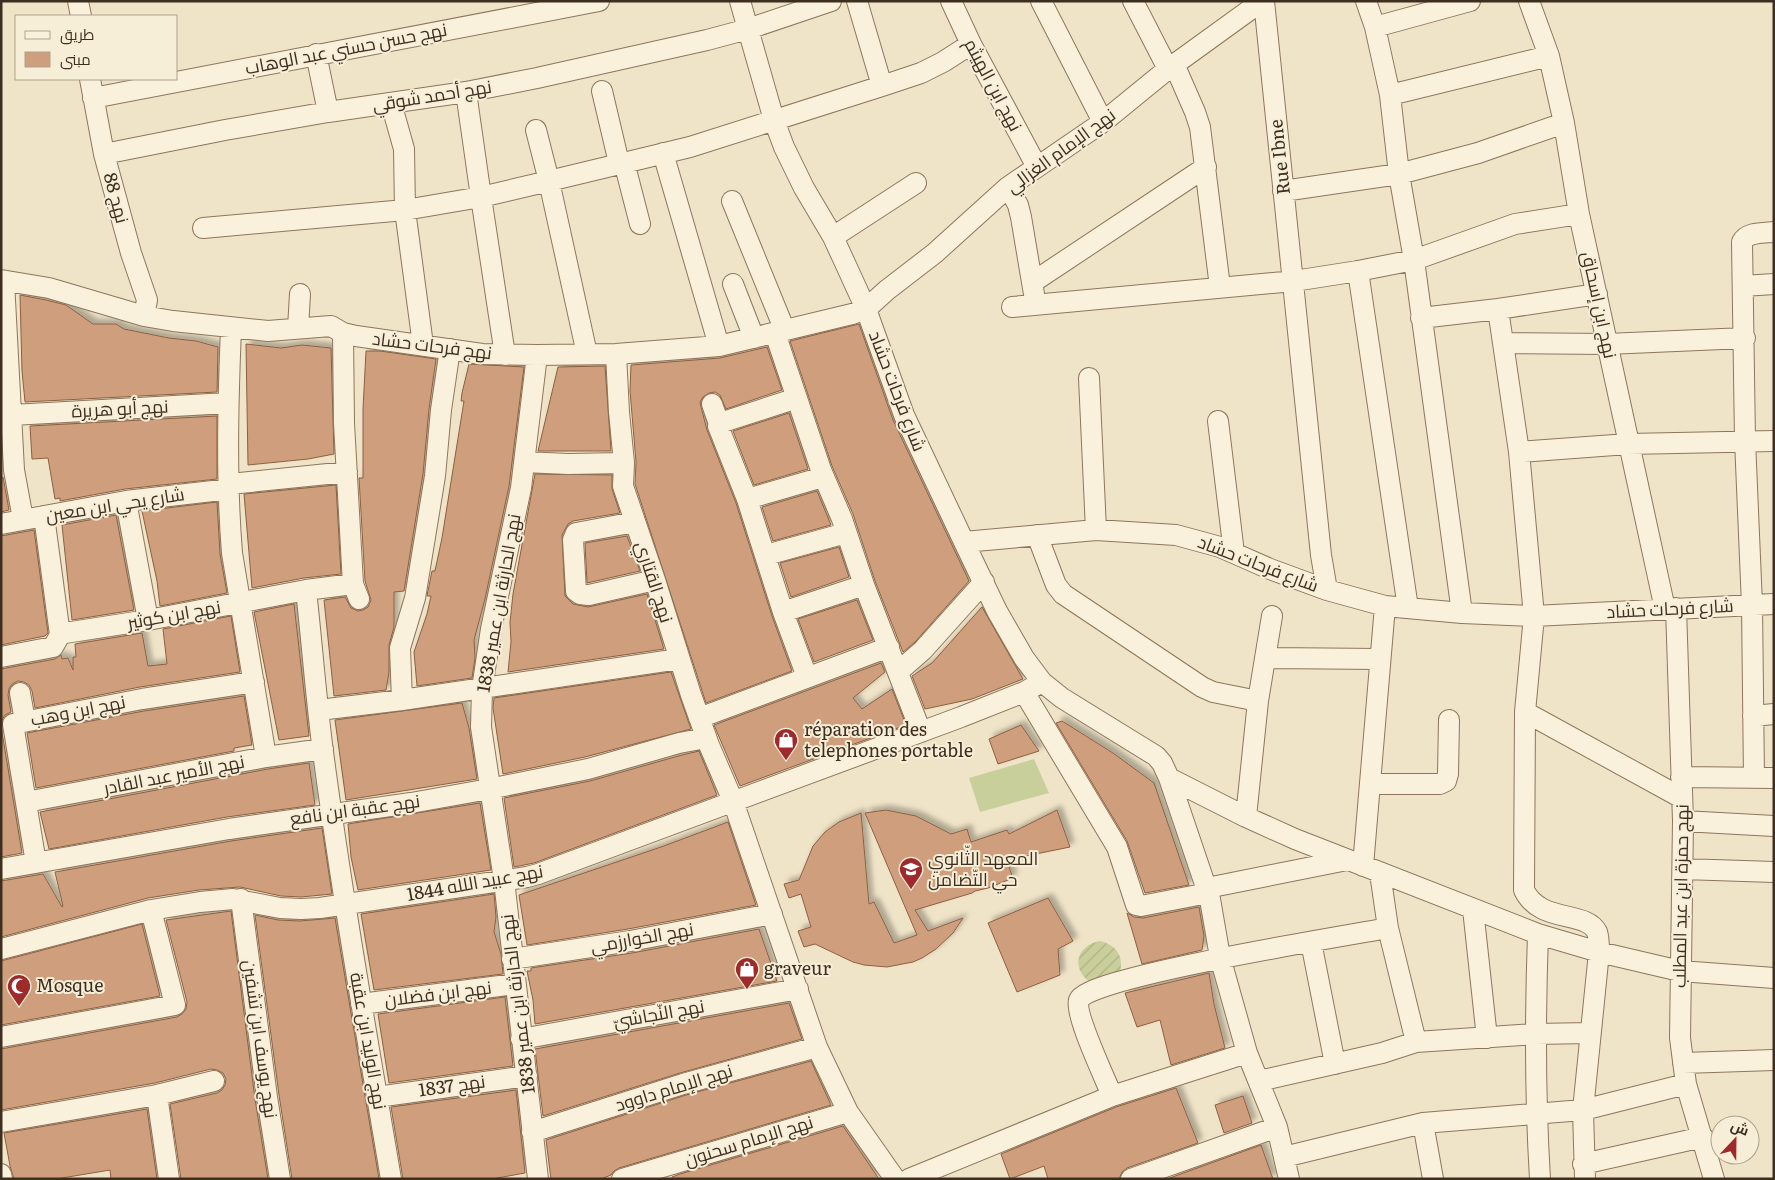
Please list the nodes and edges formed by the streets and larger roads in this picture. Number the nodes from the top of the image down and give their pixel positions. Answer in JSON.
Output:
{"nodes":[{"id":1,"x":78,"y":1,"type":"edge"},
{"id":2,"x":599,"y":1,"type":"edge"},
{"id":3,"x":740,"y":1,"type":"edge"},
{"id":4,"x":831,"y":1,"type":"edge"},
{"id":5,"x":858,"y":1,"type":"edge"},
{"id":6,"x":951,"y":1,"type":"edge"},
{"id":7,"x":1041,"y":1,"type":"edge"},
{"id":8,"x":1133,"y":1,"type":"edge"},
{"id":9,"x":1263,"y":1,"type":"edge"},
{"id":10,"x":1366,"y":1,"type":"edge"},
{"id":11,"x":1470,"y":1,"type":"edge"},
{"id":12,"x":1529,"y":1,"type":"edge"},
{"id":13,"x":1440,"y":6,"type":"edge"},
{"id":14,"x":509,"y":10,"type":"edge"},
{"id":15,"x":81,"y":15,"type":"edge"},
{"id":16,"x":752,"y":27,"type":"junction"},
{"id":17,"x":1375,"y":27,"type":"junction"},
{"id":18,"x":971,"y":44,"type":"junction"},
{"id":19,"x":316,"y":54,"type":"junction"},
{"id":20,"x":1549,"y":56,"type":"junction"},
{"id":21,"x":1171,"y":66,"type":"junction"},
{"id":22,"x":178,"y":75,"type":"edge"},
{"id":23,"x":144,"y":80,"type":"edge"},
{"id":24,"x":882,"y":86,"type":"junction"},
{"id":25,"x":91,"y":88,"type":"edge"},
{"id":26,"x":466,"y":92,"type":"junction"},
{"id":27,"x":602,"y":92,"type":"dead end"},
{"id":28,"x":1390,"y":94,"type":"junction"},
{"id":29,"x":391,"y":103,"type":"junction"},
{"id":30,"x":328,"y":112,"type":"junction"},
{"id":31,"x":774,"y":120,"type":"junction"},
{"id":32,"x":1103,"y":122,"type":"junction"},
{"id":33,"x":1564,"y":123,"type":"junction"},
{"id":34,"x":536,"y":130,"type":"dead end"},
{"id":35,"x":663,"y":153,"type":"junction"},
{"id":36,"x":104,"y":154,"type":"junction"},
{"id":37,"x":621,"y":163,"type":"junction"},
{"id":38,"x":1037,"y":167,"type":"junction"},
{"id":39,"x":1206,"y":167,"type":"junction"},
{"id":40,"x":1399,"y":174,"type":"junction"},
{"id":41,"x":549,"y":181,"type":"junction"},
{"id":42,"x":916,"y":183,"type":"dead end"},
{"id":43,"x":1008,"y":187,"type":"junction"},
{"id":44,"x":1283,"y":191,"type":"junction"},
{"id":45,"x":481,"y":197,"type":"junction"},
{"id":46,"x":732,"y":201,"type":"dead end"},
{"id":47,"x":405,"y":210,"type":"junction"},
{"id":48,"x":1579,"y":214,"type":"junction"},
{"id":49,"x":640,"y":224,"type":"dead end"},
{"id":50,"x":203,"y":228,"type":"dead end"},
{"id":51,"x":1774,"y":232,"type":"edge"},
{"id":52,"x":833,"y":237,"type":"junction"},
{"id":53,"x":1414,"y":260,"type":"junction"},
{"id":54,"x":1358,"y":271,"type":"junction"},
{"id":55,"x":3,"y":281,"type":"edge"},
{"id":56,"x":1294,"y":281,"type":"junction"},
{"id":57,"x":1033,"y":282,"type":"junction"},
{"id":58,"x":733,"y":284,"type":"dead end"},
{"id":59,"x":1774,"y":284,"type":"edge"},
{"id":60,"x":1220,"y":286,"type":"junction"},
{"id":61,"x":1743,"y":286,"type":"junction"},
{"id":62,"x":300,"y":294,"type":"dead end"},
{"id":63,"x":1597,"y":294,"type":"junction"},
{"id":64,"x":1034,"y":303,"type":"junction"},
{"id":65,"x":1012,"y":307,"type":"dead end"},
{"id":66,"x":866,"y":309,"type":"junction"},
{"id":67,"x":1498,"y":309,"type":"junction"},
{"id":68,"x":144,"y":316,"type":"junction"},
{"id":69,"x":1421,"y":318,"type":"junction"},
{"id":70,"x":231,"y":328,"type":"junction"},
{"id":71,"x":298,"y":328,"type":"junction"},
{"id":72,"x":780,"y":332,"type":"junction"},
{"id":73,"x":343,"y":333,"type":"junction"},
{"id":74,"x":754,"y":338,"type":"junction"},
{"id":75,"x":1744,"y":338,"type":"junction"},
{"id":76,"x":1504,"y":343,"type":"junction"},
{"id":77,"x":1607,"y":344,"type":"junction"},
{"id":78,"x":423,"y":345,"type":"junction"},
{"id":79,"x":719,"y":346,"type":"junction"},
{"id":80,"x":450,"y":349,"type":"junction"},
{"id":81,"x":587,"y":354,"type":"junction"},
{"id":82,"x":616,"y":354,"type":"junction"},
{"id":83,"x":506,"y":355,"type":"junction"},
{"id":84,"x":537,"y":356,"type":"junction"},
{"id":85,"x":4,"y":358,"type":"edge"},
{"id":86,"x":1089,"y":378,"type":"dead end"},
{"id":87,"x":797,"y":398,"type":"junction"},
{"id":88,"x":228,"y":403,"type":"junction"},
{"id":89,"x":712,"y":404,"type":"dead end"},
{"id":90,"x":8,"y":411,"type":"edge"},
{"id":91,"x":1218,"y":421,"type":"dead end"},
{"id":92,"x":718,"y":424,"type":"junction"},
{"id":93,"x":1745,"y":440,"type":"junction"},
{"id":94,"x":1774,"y":440,"type":"edge"},
{"id":95,"x":1628,"y":444,"type":"junction"},
{"id":96,"x":1519,"y":452,"type":"junction"},
{"id":97,"x":524,"y":462,"type":"junction"},
{"id":98,"x":624,"y":463,"type":"junction"},
{"id":99,"x":8,"y":472,"type":"edge"},
{"id":100,"x":347,"y":472,"type":"junction"},
{"id":101,"x":824,"y":477,"type":"junction"},
{"id":102,"x":230,"y":487,"type":"junction"},
{"id":103,"x":747,"y":499,"type":"junction"},
{"id":104,"x":126,"y":500,"type":"junction"},
{"id":105,"x":44,"y":516,"type":"junction"},
{"id":106,"x":22,"y":519,"type":"junction"},
{"id":107,"x":635,"y":522,"type":"junction"},
{"id":108,"x":1,"y":524,"type":"edge"},
{"id":109,"x":1096,"y":530,"type":"junction"},
{"id":110,"x":846,"y":533,"type":"junction"},
{"id":111,"x":1037,"y":535,"type":"junction"},
{"id":112,"x":964,"y":542,"type":"junction"},
{"id":113,"x":1234,"y":553,"type":"junction"},
{"id":114,"x":766,"y":555,"type":"junction"},
{"id":115,"x":655,"y":580,"type":"junction"},
{"id":116,"x":984,"y":582,"type":"junction"},
{"id":117,"x":864,"y":584,"type":"junction"},
{"id":118,"x":306,"y":590,"type":"junction"},
{"id":119,"x":1327,"y":590,"type":"junction"},
{"id":120,"x":240,"y":603,"type":"junction"},
{"id":121,"x":1774,"y":604,"type":"edge"},
{"id":122,"x":1752,"y":605,"type":"junction"},
{"id":123,"x":1385,"y":606,"type":"junction"},
{"id":124,"x":1408,"y":608,"type":"junction"},
{"id":125,"x":1671,"y":609,"type":"junction"},
{"id":126,"x":783,"y":612,"type":"junction"},
{"id":127,"x":1462,"y":614,"type":"junction"},
{"id":128,"x":1272,"y":616,"type":"dead end"},
{"id":129,"x":1534,"y":616,"type":"junction"},
{"id":130,"x":148,"y":620,"type":"junction"},
{"id":131,"x":60,"y":636,"type":"junction"},
{"id":132,"x":889,"y":647,"type":"junction"},
{"id":133,"x":1,"y":657,"type":"edge"},
{"id":134,"x":1266,"y":658,"type":"junction"},
{"id":135,"x":679,"y":659,"type":"junction"},
{"id":136,"x":1380,"y":660,"type":"junction"},
{"id":137,"x":898,"y":671,"type":"junction"},
{"id":138,"x":807,"y":677,"type":"junction"},
{"id":139,"x":254,"y":682,"type":"junction"},
{"id":140,"x":1042,"y":682,"type":"junction"},
{"id":141,"x":482,"y":689,"type":"junction"},
{"id":142,"x":1024,"y":692,"type":"junction"},
{"id":143,"x":20,"y":693,"type":"dead end"},
{"id":144,"x":402,"y":700,"type":"junction"},
{"id":145,"x":1258,"y":701,"type":"junction"},
{"id":146,"x":319,"y":710,"type":"junction"},
{"id":147,"x":1525,"y":712,"type":"junction"},
{"id":148,"x":1774,"y":714,"type":"edge"},
{"id":149,"x":1753,"y":716,"type":"junction"},
{"id":150,"x":699,"y":718,"type":"junction"},
{"id":151,"x":1449,"y":720,"type":"dead end"},
{"id":152,"x":25,"y":721,"type":"junction"},
{"id":153,"x":921,"y":732,"type":"junction"},
{"id":154,"x":706,"y":738,"type":"junction"},
{"id":155,"x":323,"y":749,"type":"junction"},
{"id":156,"x":266,"y":758,"type":"junction"},
{"id":157,"x":1682,"y":777,"type":"junction"},
{"id":158,"x":1169,"y":778,"type":"junction"},
{"id":159,"x":1764,"y":778,"type":"edge"},
{"id":160,"x":1370,"y":784,"type":"junction"},
{"id":161,"x":489,"y":789,"type":"junction"},
{"id":162,"x":1682,"y":798,"type":"junction"},
{"id":163,"x":733,"y":801,"type":"junction"},
{"id":164,"x":26,"y":802,"type":"junction"},
{"id":165,"x":332,"y":813,"type":"junction"},
{"id":166,"x":1246,"y":817,"type":"junction"},
{"id":167,"x":1684,"y":821,"type":"junction"},
{"id":168,"x":1774,"y":826,"type":"edge"},
{"id":169,"x":36,"y":863,"type":"junction"},
{"id":170,"x":1363,"y":866,"type":"junction"},
{"id":171,"x":1,"y":869,"type":"edge"},
{"id":172,"x":1683,"y":869,"type":"junction"},
{"id":173,"x":1774,"y":872,"type":"edge"},
{"id":174,"x":504,"y":880,"type":"junction"},
{"id":175,"x":1208,"y":890,"type":"junction"},
{"id":176,"x":241,"y":899,"type":"junction"},
{"id":177,"x":345,"y":904,"type":"junction"},
{"id":178,"x":1473,"y":909,"type":"junction"},
{"id":179,"x":151,"y":910,"type":"junction"},
{"id":180,"x":772,"y":914,"type":"junction"},
{"id":181,"x":1388,"y":928,"type":"junction"},
{"id":182,"x":1538,"y":934,"type":"junction"},
{"id":183,"x":1311,"y":942,"type":"junction"},
{"id":184,"x":1,"y":949,"type":"edge"},
{"id":185,"x":1599,"y":952,"type":"junction"},
{"id":186,"x":1220,"y":957,"type":"junction"},
{"id":187,"x":512,"y":959,"type":"junction"},
{"id":188,"x":1680,"y":971,"type":"junction"},
{"id":189,"x":1774,"y":978,"type":"edge"},
{"id":190,"x":515,"y":984,"type":"junction"},
{"id":191,"x":798,"y":989,"type":"junction"},
{"id":192,"x":361,"y":1004,"type":"junction"},
{"id":193,"x":1590,"y":1033,"type":"junction"},
{"id":194,"x":1535,"y":1034,"type":"junction"},
{"id":195,"x":1,"y":1037,"type":"edge"},
{"id":196,"x":1487,"y":1038,"type":"junction"},
{"id":197,"x":521,"y":1039,"type":"junction"},
{"id":198,"x":1416,"y":1042,"type":"junction"},
{"id":199,"x":817,"y":1047,"type":"junction"},
{"id":200,"x":1247,"y":1053,"type":"junction"},
{"id":201,"x":1774,"y":1060,"type":"edge"},
{"id":202,"x":1683,"y":1063,"type":"junction"},
{"id":203,"x":1335,"y":1064,"type":"junction"},
{"id":204,"x":527,"y":1076,"type":"junction"},
{"id":205,"x":214,"y":1081,"type":"dead end"},
{"id":206,"x":1258,"y":1081,"type":"junction"},
{"id":207,"x":1686,"y":1084,"type":"junction"},
{"id":208,"x":158,"y":1095,"type":"junction"},
{"id":209,"x":1112,"y":1096,"type":"junction"},
{"id":210,"x":377,"y":1098,"type":"junction"},
{"id":211,"x":1583,"y":1110,"type":"junction"},
{"id":212,"x":848,"y":1112,"type":"junction"},
{"id":213,"x":1536,"y":1113,"type":"junction"},
{"id":214,"x":1,"y":1122,"type":"edge"},
{"id":215,"x":1423,"y":1123,"type":"junction"},
{"id":216,"x":1277,"y":1127,"type":"junction"},
{"id":217,"x":532,"y":1132,"type":"junction"},
{"id":218,"x":1703,"y":1137,"type":"junction"},
{"id":219,"x":1284,"y":1157,"type":"junction"},
{"id":220,"x":1584,"y":1171,"type":"edge"},
{"id":221,"x":1,"y":1174,"type":"edge"},
{"id":222,"x":533,"y":1178,"type":"edge"},
{"id":223,"x":2,"y":1179,"type":"edge"},
{"id":224,"x":169,"y":1179,"type":"edge"},
{"id":225,"x":280,"y":1179,"type":"edge"},
{"id":226,"x":391,"y":1179,"type":"edge"},
{"id":227,"x":622,"y":1179,"type":"edge"},
{"id":228,"x":895,"y":1179,"type":"edge"},
{"id":229,"x":909,"y":1179,"type":"edge"},
{"id":230,"x":1131,"y":1179,"type":"edge"},
{"id":231,"x":1289,"y":1179,"type":"edge"},
{"id":232,"x":1433,"y":1179,"type":"edge"},
{"id":233,"x":1540,"y":1179,"type":"edge"},
{"id":234,"x":1714,"y":1179,"type":"edge"}],
"edges":[{"from":1,"to":15,"type":"street"},
{"from":2,"to":14,"type":"street","name":"نهج حسن حسني عبد الوهاب"},
{"from":3,"to":16,"type":"street","name":"شارع فرحات حشاد"},
{"from":4,"to":16,"type":"street","name":"نهج أحمد شوقي"},
{"from":5,"to":24,"type":"street"},
{"from":6,"to":18,"type":"street","name":"نهج ابن الهيثم"},
{"from":7,"to":32,"type":"street"},
{"from":8,"to":21,"type":"street"},
{"from":9,"to":21,"type":"street","name":"نهج الإمام الغزالي"},
{"from":9,"to":44,"type":"street","name":"Rue Ibne"},
{"from":10,"to":17,"type":"street"},
{"from":11,"to":13,"type":"street"},
{"from":12,"to":20,"type":"street","name":"نهج ابن إسحاق"},
{"from":13,"to":17,"type":"street"},
{"from":14,"to":19,"type":"street","name":"نهج حسن حسني عبد الوهاب"},
{"from":16,"to":26,"type":"street","name":"نهج أحمد شوقي"},
{"from":16,"to":31,"type":"street","name":"شارع فرحات حشاد"},
{"from":17,"to":28,"type":"street"},
{"from":18,"to":24,"type":"street"},
{"from":18,"to":38,"type":"street","name":"نهج ابن الهيثم"},
{"from":19,"to":22,"type":"street","name":"نهج حسن حسني عبد الوهاب"},
{"from":19,"to":30,"type":"street"},
{"from":20,"to":28,"type":"street"},
{"from":20,"to":33,"type":"street","name":"نهج ابن إسحاق"},
{"from":21,"to":32,"type":"street","name":"نهج الإمام الغزالي"},
{"from":21,"to":39,"type":"street"},
{"from":23,"to":25,"type":"street","name":"نهج حسن حسني عبد الوهاب"},
{"from":24,"to":31,"type":"street"},
{"from":25,"to":36,"type":"street","name":"نهج 88"},
{"from":26,"to":29,"type":"street","name":"نهج أحمد شوقي"},
{"from":26,"to":45,"type":"street"},
{"from":27,"to":37,"type":"street"},
{"from":28,"to":40,"type":"street"},
{"from":29,"to":30,"type":"street","name":"نهج أحمد شوقي"},
{"from":29,"to":47,"type":"street"},
{"from":30,"to":36,"type":"street","name":"نهج أحمد شوقي"},
{"from":31,"to":35,"type":"street"},
{"from":31,"to":52,"type":"street","name":"شارع فرحات حشاد"},
{"from":32,"to":38,"type":"street","name":"نهج الإمام الغزالي"},
{"from":33,"to":40,"type":"street"},
{"from":33,"to":48,"type":"street","name":"نهج ابن إسحاق"},
{"from":34,"to":41,"type":"street"},
{"from":35,"to":37,"type":"street"},
{"from":35,"to":79,"type":"street"},
{"from":36,"to":68,"type":"street","name":"نهج 88"},
{"from":37,"to":41,"type":"street"},
{"from":37,"to":49,"type":"street"},
{"from":38,"to":43,"type":"street","name":"نهج الإمام الغزالي"},
{"from":39,"to":57,"type":"street"},
{"from":39,"to":60,"type":"street"},
{"from":40,"to":44,"type":"street"},
{"from":40,"to":53,"type":"street"},
{"from":41,"to":45,"type":"street"},
{"from":41,"to":81,"type":"street"},
{"from":42,"to":52,"type":"street"},
{"from":43,"to":57,"type":"street"},
{"from":43,"to":66,"type":"street","name":"نهج الإمام الغزالي"},
{"from":44,"to":56,"type":"street","name":"Rue Ibne"},
{"from":45,"to":47,"type":"street"},
{"from":45,"to":83,"type":"street"},
{"from":46,"to":72,"type":"street"},
{"from":47,"to":50,"type":"street"},
{"from":47,"to":78,"type":"street"},
{"from":48,"to":53,"type":"street"},
{"from":48,"to":63,"type":"street","name":"نهج ابن إسحاق"},
{"from":51,"to":61,"type":"street"},
{"from":52,"to":66,"type":"street","name":"شارع فرحات حشاد"},
{"from":53,"to":54,"type":"street"},
{"from":53,"to":69,"type":"street"},
{"from":54,"to":56,"type":"street"},
{"from":54,"to":124,"type":"street"},
{"from":55,"to":68,"type":"street","name":"نهج فرحات حشاد"},
{"from":55,"to":85,"type":"street"},
{"from":56,"to":60,"type":"street"},
{"from":56,"to":119,"type":"street","name":"Rue Ibne"},
{"from":57,"to":64,"type":"street"},
{"from":58,"to":74,"type":"street"},
{"from":59,"to":61,"type":"street"},
{"from":60,"to":64,"type":"street"},
{"from":61,"to":75,"type":"street"},
{"from":62,"to":71,"type":"street"},
{"from":63,"to":67,"type":"street"},
{"from":63,"to":77,"type":"street","name":"نهج ابن إسحاق"},
{"from":64,"to":65,"type":"street"},
{"from":66,"to":72,"type":"street","name":"نهج فرحات حشاد"},
{"from":66,"to":112,"type":"street","name":"شارع فرحات حشاد"},
{"from":67,"to":69,"type":"street"},
{"from":67,"to":76,"type":"street"},
{"from":68,"to":70,"type":"street","name":"نهج فرحات حشاد"},
{"from":69,"to":127,"type":"street"},
{"from":70,"to":71,"type":"street","name":"نهج فرحات حشاد"},
{"from":70,"to":88,"type":"street"},
{"from":71,"to":73,"type":"street","name":"نهج فرحات حشاد"},
{"from":72,"to":74,"type":"street","name":"نهج فرحات حشاد"},
{"from":72,"to":87,"type":"street"},
{"from":73,"to":78,"type":"street","name":"نهج فرحات حشاد"},
{"from":73,"to":100,"type":"street"},
{"from":74,"to":79,"type":"street","name":"نهج فرحات حشاد"},
{"from":75,"to":77,"type":"street"},
{"from":75,"to":93,"type":"street"},
{"from":76,"to":77,"type":"street"},
{"from":76,"to":96,"type":"street"},
{"from":77,"to":95,"type":"street","name":"نهج ابن إسحاق"},
{"from":78,"to":80,"type":"street","name":"نهج فرحات حشاد"},
{"from":79,"to":82,"type":"street","name":"نهج فرحات حشاد"},
{"from":80,"to":83,"type":"street","name":"نهج فرحات حشاد"},
{"from":80,"to":144,"type":"street"},
{"from":81,"to":82,"type":"street","name":"نهج فرحات حشاد"},
{"from":81,"to":84,"type":"street","name":"نهج فرحات حشاد"},
{"from":82,"to":98,"type":"street","name":"نهج القتاري"},
{"from":83,"to":84,"type":"street","name":"نهج فرحات حشاد"},
{"from":84,"to":97,"type":"street","name":"نهج الحارثة ابن عمير 1838"},
{"from":85,"to":90,"type":"street"},
{"from":86,"to":109,"type":"street"},
{"from":87,"to":92,"type":"street"},
{"from":87,"to":101,"type":"street"},
{"from":88,"to":90,"type":"street","name":"نهج أبو هريرة"},
{"from":88,"to":102,"type":"street"},
{"from":89,"to":92,"type":"street"},
{"from":90,"to":99,"type":"street"},
{"from":91,"to":113,"type":"street"},
{"from":92,"to":103,"type":"street"},
{"from":93,"to":94,"type":"street"},
{"from":93,"to":95,"type":"street"},
{"from":93,"to":122,"type":"street"},
{"from":95,"to":96,"type":"street"},
{"from":95,"to":125,"type":"street","name":"نهج ابن إسحاق"},
{"from":96,"to":129,"type":"street"},
{"from":97,"to":98,"type":"street"},
{"from":97,"to":141,"type":"street","name":"نهج الحارثة ابن عمير 1838"},
{"from":98,"to":107,"type":"street","name":"نهج القتاري"},
{"from":99,"to":106,"type":"street"},
{"from":100,"to":102,"type":"street","name":"شارع يحي ابن معين"},
{"from":100,"to":118,"type":"street","name":"نهج ابن كوثير"},
{"from":101,"to":103,"type":"street"},
{"from":101,"to":110,"type":"street"},
{"from":102,"to":104,"type":"street","name":"شارع يحي ابن معين"},
{"from":102,"to":120,"type":"street"},
{"from":103,"to":114,"type":"street"},
{"from":104,"to":105,"type":"street","name":"شارع يحي ابن معين"},
{"from":104,"to":130,"type":"street"},
{"from":105,"to":106,"type":"street","name":"شارع يحي ابن معين"},
{"from":105,"to":131,"type":"street"},
{"from":106,"to":108,"type":"street","name":"شارع يحي ابن معين"},
{"from":107,"to":115,"type":"street","name":"نهج القتاري"},
{"from":107,"to":115,"type":"street"},
{"from":109,"to":111,"type":"street","name":"شارع فرحات حشاد"},
{"from":109,"to":113,"type":"street","name":"شارع فرحات حشاد"},
{"from":110,"to":114,"type":"street"},
{"from":110,"to":117,"type":"street"},
{"from":111,"to":112,"type":"street","name":"شارع فرحات حشاد"},
{"from":111,"to":145,"type":"street"},
{"from":112,"to":116,"type":"street"},
{"from":113,"to":119,"type":"street","name":"شارع فرحات حشاد"},
{"from":114,"to":126,"type":"street"},
{"from":115,"to":135,"type":"street","name":"نهج القتاري"},
{"from":116,"to":137,"type":"street"},
{"from":116,"to":140,"type":"street"},
{"from":117,"to":126,"type":"street"},
{"from":117,"to":132,"type":"street"},
{"from":118,"to":120,"type":"street","name":"نهج ابن كوثير"},
{"from":118,"to":146,"type":"street","name":"نهج الوليد ابن عقبة"},
{"from":119,"to":123,"type":"street","name":"شارع فرحات حشاد"},
{"from":120,"to":130,"type":"street","name":"نهج ابن كوثير"},
{"from":120,"to":139,"type":"street"},
{"from":121,"to":122,"type":"street","name":"شارع فرحات حشاد"},
{"from":122,"to":125,"type":"street","name":"شارع فرحات حشاد"},
{"from":122,"to":149,"type":"street"},
{"from":123,"to":124,"type":"street","name":"شارع فرحات حشاد"},
{"from":123,"to":136,"type":"street"},
{"from":124,"to":127,"type":"street","name":"شارع فرحات حشاد"},
{"from":125,"to":129,"type":"street","name":"شارع فرحات حشاد"},
{"from":125,"to":157,"type":"street","name":"نهج حمزة ابن عبد المطلب"},
{"from":126,"to":138,"type":"street"},
{"from":127,"to":129,"type":"street","name":"شارع فرحات حشاد"},
{"from":128,"to":134,"type":"street"},
{"from":129,"to":147,"type":"street"},
{"from":130,"to":131,"type":"street","name":"نهج ابن كوثير"},
{"from":131,"to":133,"type":"street","name":"نهج ابن كوثير"},
{"from":132,"to":137,"type":"street"},
{"from":132,"to":138,"type":"street"},
{"from":134,"to":136,"type":"street"},
{"from":134,"to":145,"type":"street"},
{"from":135,"to":141,"type":"street"},
{"from":135,"to":150,"type":"street","name":"نهج القتاري"},
{"from":136,"to":160,"type":"street"},
{"from":137,"to":153,"type":"street"},
{"from":138,"to":150,"type":"street"},
{"from":139,"to":152,"type":"street","name":"نهج ابن وهب"},
{"from":139,"to":156,"type":"street"},
{"from":140,"to":142,"type":"street","name":"نهج عبيد اللله 1844"},
{"from":140,"to":158,"type":"street"},
{"from":141,"to":144,"type":"street"},
{"from":141,"to":161,"type":"street","name":"نهج الحارثة ابن عمير 1838"},
{"from":142,"to":153,"type":"street","name":"نهج عبيد اللله 1844"},
{"from":142,"to":175,"type":"street"},
{"from":143,"to":152,"type":"street"},
{"from":144,"to":146,"type":"street"},
{"from":145,"to":166,"type":"street"},
{"from":146,"to":155,"type":"street","name":"نهج الوليد ابن عقبة"},
{"from":147,"to":162,"type":"street"},
{"from":147,"to":185,"type":"street"},
{"from":148,"to":149,"type":"street"},
{"from":149,"to":159,"type":"street"},
{"from":150,"to":154,"type":"street","name":"نهج القتاري"},
{"from":151,"to":160,"type":"street"},
{"from":152,"to":164,"type":"street","name":"نهج ابن وهب"},
{"from":153,"to":163,"type":"street","name":"نهج عبيد اللله 1844"},
{"from":154,"to":161,"type":"street","name":"نهج عقبة ابن نافع"},
{"from":154,"to":163,"type":"street","name":"نهج القتاري"},
{"from":155,"to":156,"type":"street","name":"نهج الأمير عبد القادر"},
{"from":155,"to":165,"type":"street","name":"نهج الوليد ابن عقبة"},
{"from":156,"to":164,"type":"street","name":"نهج الأمير عبد القادر"},
{"from":157,"to":159,"type":"street"},
{"from":157,"to":162,"type":"street","name":"نهج حمزة ابن عبد المطلب"},
{"from":158,"to":166,"type":"street"},
{"from":158,"to":175,"type":"street"},
{"from":160,"to":170,"type":"street"},
{"from":161,"to":165,"type":"street","name":"نهج عقبة ابن نافع"},
{"from":161,"to":174,"type":"street","name":"نهج الحارثة ابن عمير 1838"},
{"from":162,"to":167,"type":"street","name":"نهج حمزة ابن عبد المطلب"},
{"from":163,"to":174,"type":"street","name":"نهج عبيد اللله 1844"},
{"from":163,"to":180,"type":"street","name":"نهج القتاري"},
{"from":164,"to":169,"type":"street","name":"نهج ابن وهب"},
{"from":165,"to":169,"type":"street","name":"نهج عقبة ابن نافع"},
{"from":165,"to":177,"type":"street","name":"نهج الوليد ابن عقبة"},
{"from":166,"to":170,"type":"street"},
{"from":167,"to":168,"type":"street"},
{"from":167,"to":172,"type":"street","name":"نهج حمزة ابن عبد المطلب"},
{"from":169,"to":171,"type":"street","name":"نهج عقبة ابن نافع"},
{"from":170,"to":175,"type":"street"},
{"from":170,"to":178,"type":"street"},
{"from":170,"to":181,"type":"street"},
{"from":172,"to":173,"type":"street"},
{"from":172,"to":188,"type":"street","name":"نهج حمزة ابن عبد المطلب"},
{"from":174,"to":177,"type":"street","name":"نهج عبيد اللله 1844"},
{"from":174,"to":187,"type":"street","name":"نهج الحارثة ابن عمير 1838"},
{"from":175,"to":186,"type":"street"},
{"from":176,"to":177,"type":"street","name":"نهج عبيد اللله 1844"},
{"from":176,"to":179,"type":"street","name":"نهج عبيد اللله 1844"},
{"from":176,"to":225,"type":"street","name":"نهج يوسف ابن تشفين"},
{"from":177,"to":192,"type":"street","name":"نهج الوليد ابن عقبة"},
{"from":178,"to":182,"type":"street"},
{"from":178,"to":196,"type":"street"},
{"from":179,"to":184,"type":"street","name":"نهج عبيد اللله 1844"},
{"from":179,"to":195,"type":"street"},
{"from":180,"to":187,"type":"street","name":"نهج الخوارزمي"},
{"from":180,"to":191,"type":"street","name":"نهج القتاري"},
{"from":181,"to":183,"type":"street"},
{"from":181,"to":198,"type":"street"},
{"from":182,"to":185,"type":"street"},
{"from":182,"to":194,"type":"street"},
{"from":183,"to":186,"type":"street"},
{"from":183,"to":203,"type":"street"},
{"from":185,"to":188,"type":"street"},
{"from":185,"to":193,"type":"street"},
{"from":186,"to":200,"type":"street"},
{"from":186,"to":209,"type":"street"},
{"from":187,"to":190,"type":"street","name":"نهج الحارثة ابن عمير 1838"},
{"from":188,"to":189,"type":"street"},
{"from":188,"to":202,"type":"street","name":"نهج حمزة ابن عبد المطلب"},
{"from":190,"to":192,"type":"street","name":"نهج ابن فضلان"},
{"from":190,"to":197,"type":"street","name":"نهج الحارثة ابن عمير 1838"},
{"from":191,"to":197,"type":"street","name":"نهج النّجاشيّ"},
{"from":191,"to":199,"type":"street","name":"نهج القتاري"},
{"from":192,"to":210,"type":"street","name":"نهج الوليد ابن عقبة"},
{"from":193,"to":194,"type":"street"},
{"from":193,"to":211,"type":"street"},
{"from":194,"to":196,"type":"street"},
{"from":194,"to":213,"type":"street"},
{"from":196,"to":198,"type":"street"},
{"from":197,"to":204,"type":"street","name":"نهج الحارثة ابن عمير 1838"},
{"from":198,"to":203,"type":"street"},
{"from":199,"to":212,"type":"street","name":"نهج القتاري"},
{"from":199,"to":217,"type":"street","name":"نهج الإمام داوود"},
{"from":200,"to":206,"type":"street"},
{"from":200,"to":209,"type":"street"},
{"from":201,"to":202,"type":"street"},
{"from":202,"to":207,"type":"street","name":"نهج حمزة ابن عبد المطلب"},
{"from":203,"to":206,"type":"street"},
{"from":204,"to":210,"type":"street","name":"نهج 1837"},
{"from":204,"to":217,"type":"street","name":"نهج الحارثة ابن عمير 1838"},
{"from":205,"to":208,"type":"street"},
{"from":206,"to":216,"type":"street"},
{"from":207,"to":211,"type":"street"},
{"from":207,"to":218,"type":"street","name":"نهج حمزة ابن عبد المطلب"},
{"from":208,"to":214,"type":"street"},
{"from":208,"to":224,"type":"street"},
{"from":209,"to":229,"type":"street"},
{"from":210,"to":226,"type":"street","name":"نهج الوليد ابن عقبة"},
{"from":211,"to":213,"type":"street"},
{"from":211,"to":220,"type":"street"},
{"from":212,"to":227,"type":"street","name":"نهج الإمام سحنون"},
{"from":212,"to":228,"type":"street","name":"نهج القتاري"},
{"from":213,"to":215,"type":"street"},
{"from":213,"to":233,"type":"street"},
{"from":215,"to":219,"type":"street"},
{"from":215,"to":232,"type":"street"},
{"from":216,"to":219,"type":"street"},
{"from":216,"to":230,"type":"street"},
{"from":217,"to":222,"type":"street","name":"نهج الحارثة ابن عمير 1838"},
{"from":218,"to":220,"type":"street"},
{"from":218,"to":234,"type":"street","name":"نهج حمزة ابن عبد المطلب"},
{"from":219,"to":231,"type":"street"},
{"from":221,"to":223,"type":"street"}]}
